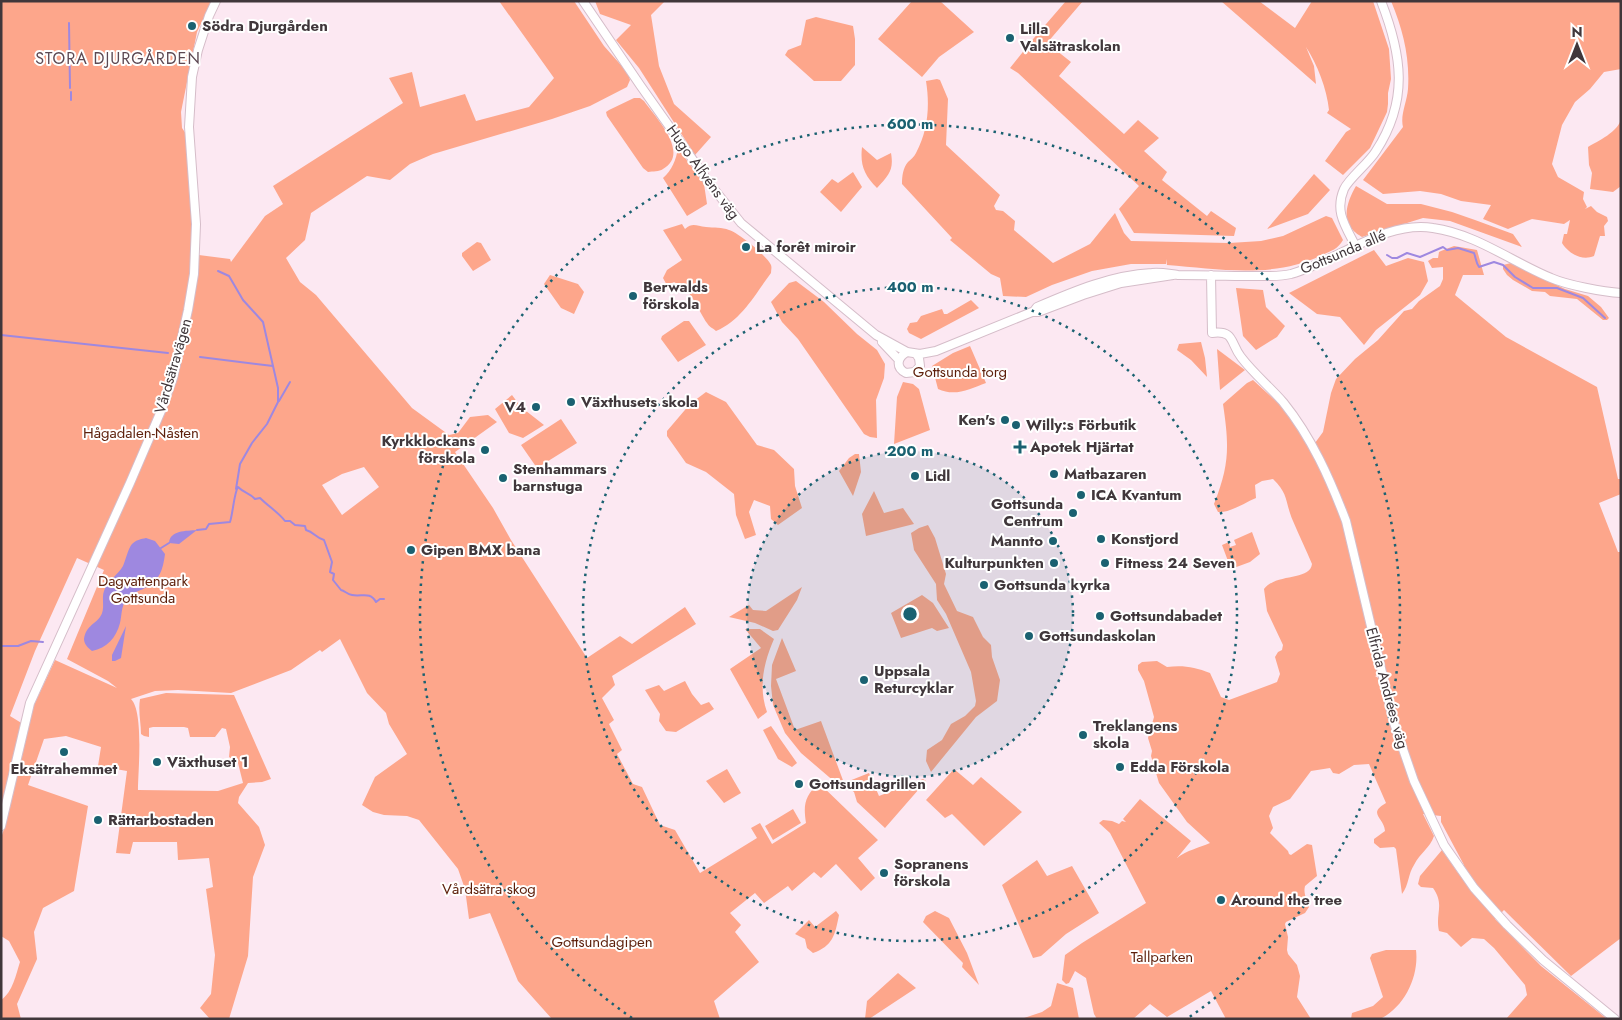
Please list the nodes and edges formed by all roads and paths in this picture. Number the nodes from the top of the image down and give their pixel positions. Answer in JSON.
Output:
{"nodes":[{"id":1,"x":216,"y":1,"type":"edge"},
{"id":2,"x":583,"y":1,"type":"edge"},
{"id":3,"x":1382,"y":1,"type":"edge"},
{"id":4,"x":1356,"y":247,"type":"junction"},
{"id":5,"x":1211,"y":275,"type":"junction"},
{"id":6,"x":1621,"y":293,"type":"edge"},
{"id":7,"x":876,"y":334,"type":"junction"},
{"id":8,"x":936,"y":351,"type":"junction"},
{"id":9,"x":907,"y":352,"type":"junction"},
{"id":10,"x":916,"y":354,"type":"junction"},
{"id":11,"x":899,"y":360,"type":"junction"},
{"id":12,"x":920,"y":362,"type":"junction"},
{"id":13,"x":1,"y":826,"type":"edge"},
{"id":14,"x":1615,"y":1019,"type":"edge"}],
"edges":[{"from":1,"to":13,"type":"street","name":"Vårdsätravägen"},
{"from":2,"to":7,"type":"street","name":"Hugo Alfvéns väg"},
{"from":3,"to":4,"type":"street"},
{"from":4,"to":5,"type":"street","name":"Gottsunda allé"},
{"from":4,"to":6,"type":"street","name":"Gottsunda allé"},
{"from":5,"to":8,"type":"street","name":"Gottsunda allé"},
{"from":5,"to":14,"type":"street","name":"Elfrida Andrées väg"},
{"from":7,"to":9,"type":"street","name":"Hugo Alfvéns väg"},
{"from":7,"to":11,"type":"street","name":"Hugo Alfvéns väg"},
{"from":8,"to":10,"type":"street","name":"Gottsunda allé"},
{"from":8,"to":12,"type":"street","name":"Gottsunda allé"},
{"from":9,"to":10,"type":"street"},
{"from":9,"to":11,"type":"street"},
{"from":10,"to":12,"type":"street"},
{"from":11,"to":12,"type":"street"}]}
